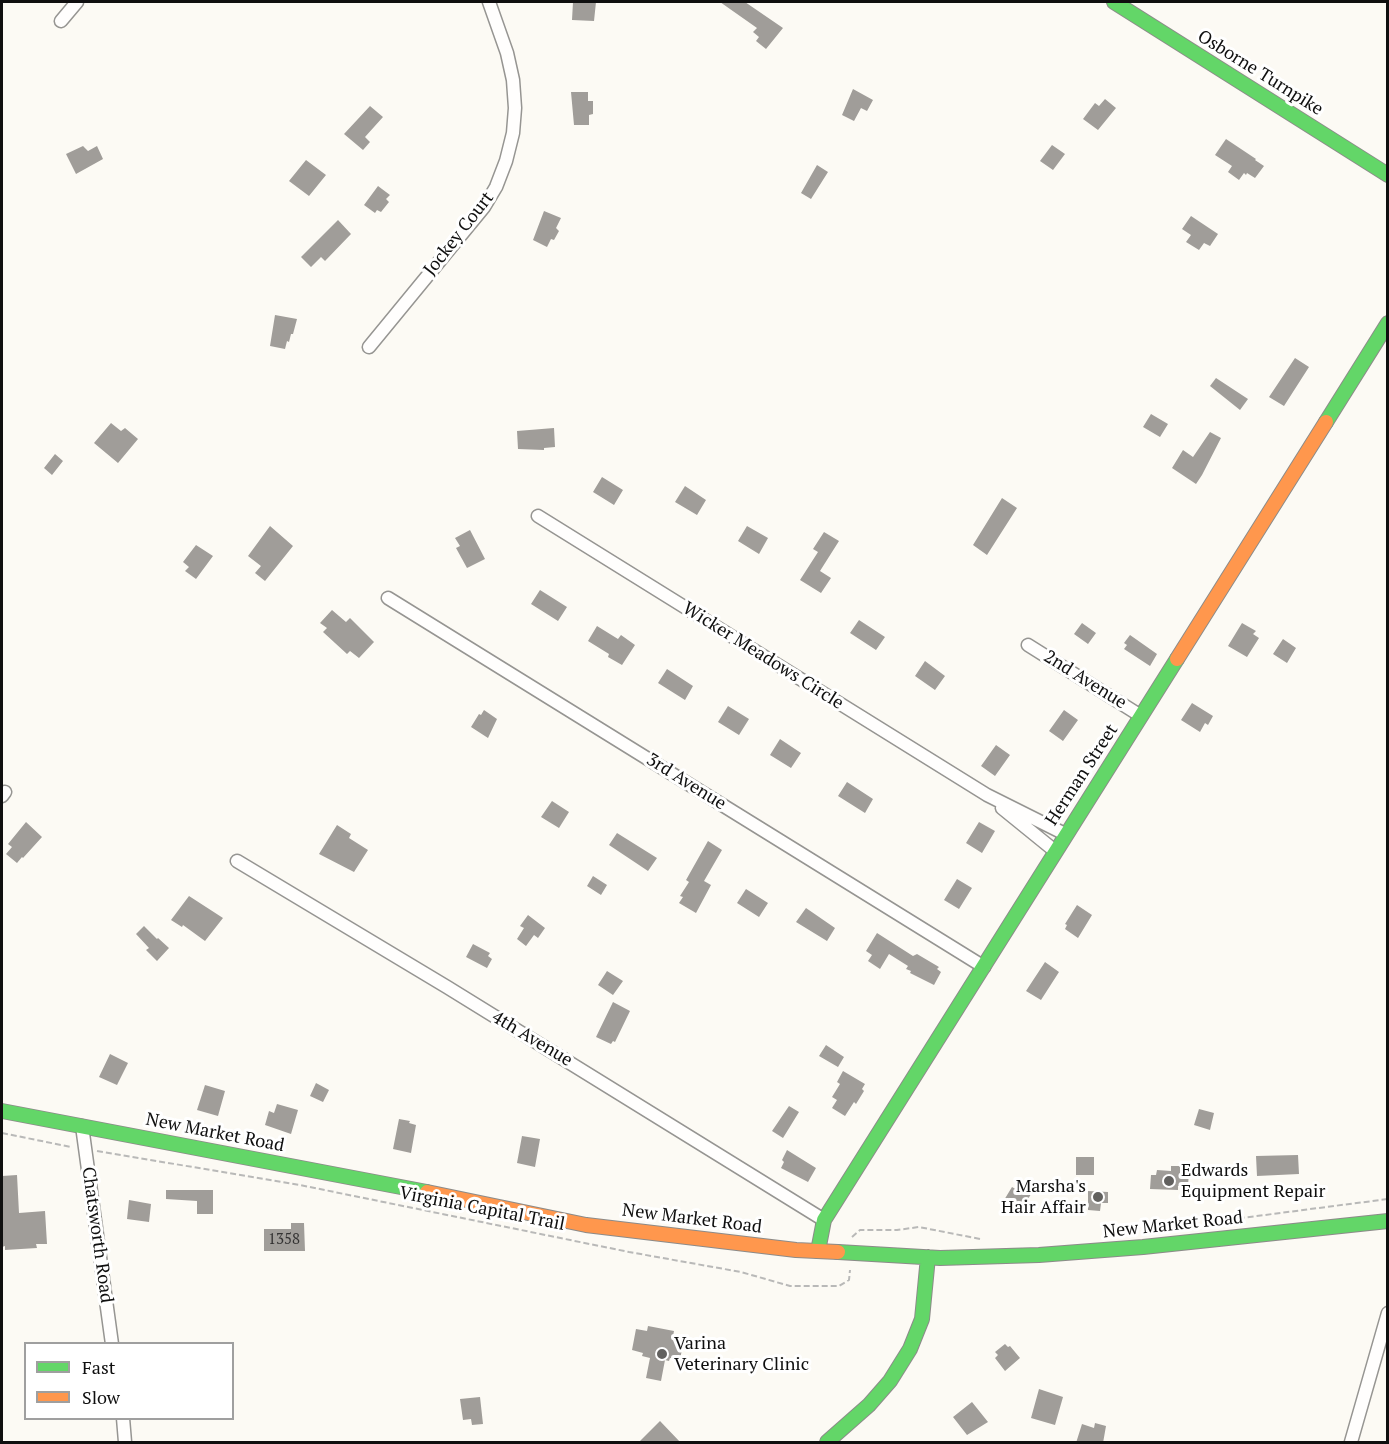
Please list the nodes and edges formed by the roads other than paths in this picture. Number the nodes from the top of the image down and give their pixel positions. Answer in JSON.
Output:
{"nodes":[{"id":1,"x":77,"y":2,"type":"edge"},
{"id":2,"x":1114,"y":2,"type":"edge"},
{"id":3,"x":488,"y":3,"type":"edge"},
{"id":4,"x":61,"y":21,"type":"dead end"},
{"id":5,"x":1388,"y":175,"type":"edge"},
{"id":6,"x":1388,"y":323,"type":"edge"},
{"id":7,"x":369,"y":347,"type":"dead end"},
{"id":8,"x":538,"y":516,"type":"dead end"},
{"id":9,"x":388,"y":598,"type":"dead end"},
{"id":10,"x":1028,"y":645,"type":"dead end"},
{"id":11,"x":1141,"y":716,"type":"junction"},
{"id":12,"x":987,"y":795,"type":"junction"},
{"id":13,"x":1065,"y":834,"type":"junction"},
{"id":14,"x":1055,"y":851,"type":"junction"},
{"id":15,"x":237,"y":861,"type":"dead end"},
{"id":16,"x":984,"y":967,"type":"junction"},
{"id":17,"x":2,"y":1111,"type":"edge"},
{"id":18,"x":82,"y":1126,"type":"junction"},
{"id":19,"x":824,"y":1220,"type":"junction"},
{"id":20,"x":1388,"y":1221,"type":"edge"},
{"id":21,"x":818,"y":1251,"type":"junction"},
{"id":22,"x":928,"y":1257,"type":"junction"},
{"id":23,"x":1388,"y":1313,"type":"edge"},
{"id":24,"x":112,"y":1342,"type":"edge"},
{"id":25,"x":123,"y":1420,"type":"edge"},
{"id":26,"x":125,"y":1443,"type":"edge"},
{"id":27,"x":827,"y":1443,"type":"edge"},
{"id":28,"x":1351,"y":1443,"type":"edge"}],
"edges":[{"from":1,"to":4,"type":"street"},
{"from":2,"to":5,"type":"street","name":"Osborne Turnpike"},
{"from":3,"to":7,"type":"street","name":"Jockey Court"},
{"from":6,"to":11,"type":"street","name":"Herman Street"},
{"from":8,"to":12,"type":"street","name":"Wicker Meadows Circle"},
{"from":9,"to":16,"type":"street","name":"3rd Avenue"},
{"from":10,"to":11,"type":"street","name":"2nd Avenue"},
{"from":11,"to":13,"type":"street","name":"Herman Street"},
{"from":12,"to":13,"type":"street","name":"Wicker Meadows Circle"},
{"from":12,"to":14,"type":"street","name":"Wicker Meadows Circle"},
{"from":13,"to":14,"type":"street","name":"Herman Street"},
{"from":14,"to":16,"type":"street","name":"Herman Street"},
{"from":15,"to":19,"type":"street","name":"4th Avenue"},
{"from":16,"to":19,"type":"street","name":"Herman Street"},
{"from":17,"to":18,"type":"street","name":"New Market Road"},
{"from":18,"to":21,"type":"street","name":"New Market Road"},
{"from":18,"to":24,"type":"street","name":"Chatsworth Road"},
{"from":19,"to":21,"type":"street","name":"Herman Street"},
{"from":20,"to":22,"type":"street","name":"New Market Road"},
{"from":21,"to":22,"type":"street","name":"New Market Road"},
{"from":22,"to":27,"type":"street"},
{"from":23,"to":28,"type":"street"},
{"from":25,"to":26,"type":"street"}]}
